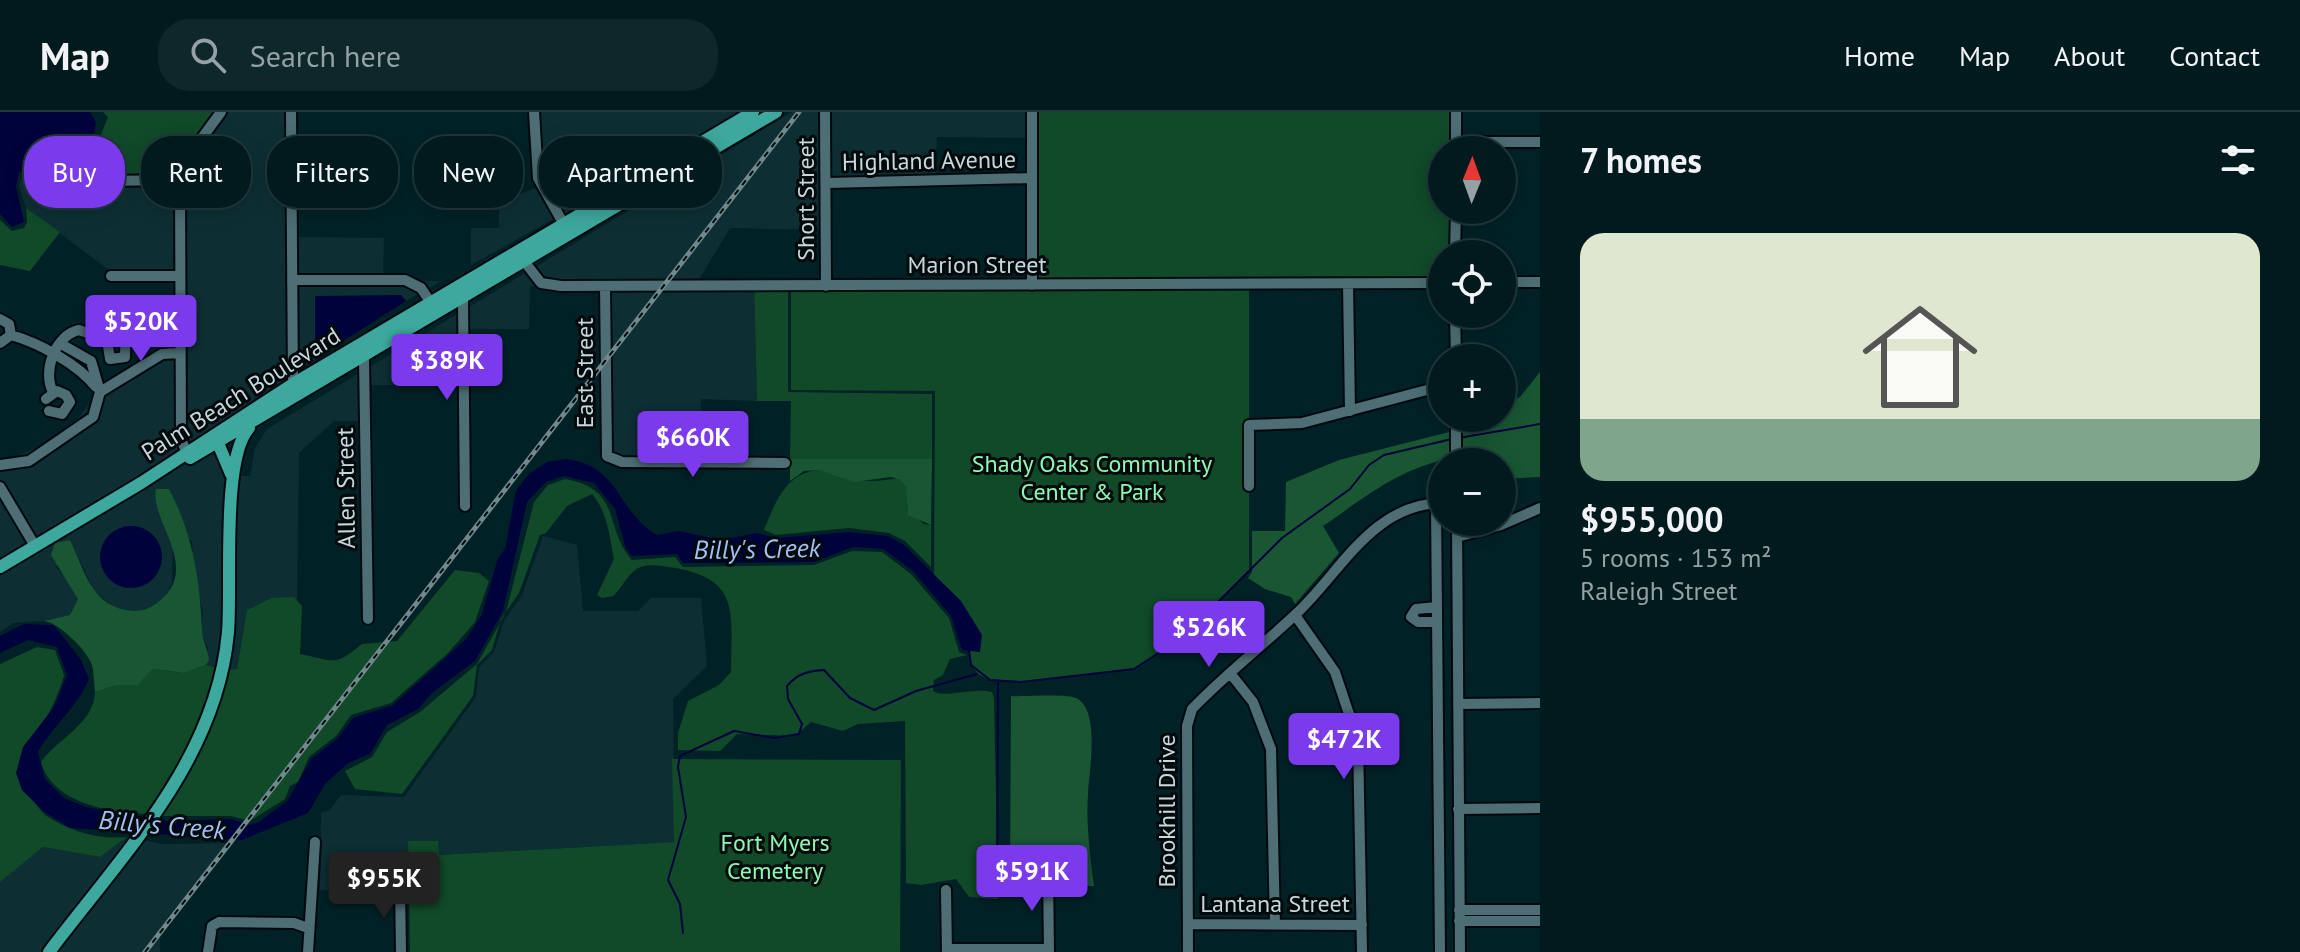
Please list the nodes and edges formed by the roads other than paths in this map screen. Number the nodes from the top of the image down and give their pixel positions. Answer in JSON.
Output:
{"nodes":[{"id":1,"x":221,"y":112,"type":"edge"},
{"id":2,"x":291,"y":112,"type":"edge"},
{"id":3,"x":534,"y":112,"type":"edge"},
{"id":4,"x":753,"y":112,"type":"edge"},
{"id":5,"x":765,"y":112,"type":"edge"},
{"id":6,"x":776,"y":112,"type":"edge"},
{"id":7,"x":825,"y":112,"type":"edge"},
{"id":8,"x":1032,"y":112,"type":"edge"},
{"id":9,"x":1456,"y":112,"type":"edge"},
{"id":10,"x":203,"y":136,"type":"edge"},
{"id":11,"x":1456,"y":136,"type":"edge"},
{"id":12,"x":728,"y":140,"type":"junction"},
{"id":13,"x":1540,"y":142,"type":"edge"},
{"id":14,"x":1516,"y":143,"type":"edge"},
{"id":15,"x":1032,"y":178,"type":"junction"},
{"id":16,"x":827,"y":183,"type":"junction"},
{"id":17,"x":180,"y":208,"type":"edge"},
{"id":18,"x":566,"y":229,"type":"junction"},
{"id":19,"x":524,"y":261,"type":"junction"},
{"id":20,"x":111,"y":276,"type":"dead end"},
{"id":21,"x":179,"y":276,"type":"junction"},
{"id":22,"x":292,"y":280,"type":"junction"},
{"id":23,"x":1516,"y":282,"type":"edge"},
{"id":24,"x":1540,"y":282,"type":"edge"},
{"id":25,"x":1428,"y":283,"type":"edge"},
{"id":26,"x":1348,"y":284,"type":"junction"},
{"id":27,"x":1032,"y":285,"type":"junction"},
{"id":28,"x":605,"y":286,"type":"junction"},
{"id":29,"x":826,"y":286,"type":"junction"},
{"id":30,"x":463,"y":299,"type":"junction"},
{"id":31,"x":431,"y":303,"type":"junction"},
{"id":32,"x":0,"y":319,"type":"edge"},
{"id":33,"x":11,"y":335,"type":"junction"},
{"id":34,"x":378,"y":335,"type":"junction"},
{"id":35,"x":107,"y":340,"type":"dead end"},
{"id":36,"x":0,"y":343,"type":"edge"},
{"id":37,"x":61,"y":344,"type":"junction"},
{"id":38,"x":180,"y":353,"type":"junction"},
{"id":39,"x":55,"y":354,"type":"junction"},
{"id":40,"x":364,"y":357,"type":"junction"},
{"id":41,"x":293,"y":384,"type":"junction"},
{"id":42,"x":1428,"y":390,"type":"edge"},
{"id":43,"x":100,"y":392,"type":"junction"},
{"id":44,"x":49,"y":401,"type":"dead end"},
{"id":45,"x":1350,"y":411,"type":"junction"},
{"id":46,"x":262,"y":416,"type":"junction"},
{"id":47,"x":216,"y":438,"type":"junction"},
{"id":48,"x":186,"y":451,"type":"junction"},
{"id":49,"x":785,"y":463,"type":"dead end"},
{"id":50,"x":0,"y":465,"type":"edge"},
{"id":51,"x":232,"y":477,"type":"junction"},
{"id":52,"x":144,"y":481,"type":"junction"},
{"id":53,"x":1249,"y":486,"type":"dead end"},
{"id":54,"x":0,"y":487,"type":"edge"},
{"id":55,"x":1428,"y":505,"type":"edge"},
{"id":56,"x":465,"y":506,"type":"dead end"},
{"id":57,"x":1540,"y":508,"type":"edge"},
{"id":58,"x":1438,"y":536,"type":"edge"},
{"id":59,"x":1457,"y":537,"type":"joint"},
{"id":60,"x":35,"y":546,"type":"junction"},
{"id":61,"x":0,"y":567,"type":"edge"},
{"id":62,"x":1437,"y":607,"type":"junction"},
{"id":63,"x":1295,"y":615,"type":"junction"},
{"id":64,"x":368,"y":619,"type":"dead end"},
{"id":65,"x":1437,"y":622,"type":"junction"},
{"id":66,"x":1230,"y":673,"type":"junction"},
{"id":67,"x":1540,"y":703,"type":"edge"},
{"id":68,"x":1458,"y":704,"type":"junction"},
{"id":69,"x":1540,"y":808,"type":"edge"},
{"id":70,"x":1458,"y":809,"type":"junction"},
{"id":71,"x":315,"y":842,"type":"dead end"},
{"id":72,"x":1048,"y":873,"type":"dead end"},
{"id":73,"x":400,"y":887,"type":"dead end"},
{"id":74,"x":946,"y":890,"type":"dead end"},
{"id":75,"x":1540,"y":910,"type":"edge"},
{"id":76,"x":1459,"y":916,"type":"junction"},
{"id":77,"x":1540,"y":921,"type":"edge"},
{"id":78,"x":1188,"y":924,"type":"junction"},
{"id":79,"x":1275,"y":924,"type":"junction"},
{"id":80,"x":1362,"y":925,"type":"junction"},
{"id":81,"x":308,"y":928,"type":"junction"},
{"id":82,"x":1049,"y":950,"type":"edge"},
{"id":83,"x":947,"y":951,"type":"edge"},
{"id":84,"x":49,"y":952,"type":"edge"},
{"id":85,"x":208,"y":952,"type":"edge"},
{"id":86,"x":308,"y":952,"type":"edge"},
{"id":87,"x":401,"y":952,"type":"edge"},
{"id":88,"x":1188,"y":952,"type":"edge"},
{"id":89,"x":1362,"y":952,"type":"edge"},
{"id":90,"x":1440,"y":952,"type":"edge"},
{"id":91,"x":1460,"y":952,"type":"edge"}],
"edges":[{"from":1,"to":10,"type":"street"},
{"from":2,"to":22,"type":"street"},
{"from":3,"to":18,"type":"street"},
{"from":4,"to":18,"type":"main road","name":"Palm Beach Boulevard"},
{"from":5,"to":12,"type":"main road"},
{"from":6,"to":12,"type":"main road","name":"Palm Beach Boulevard"},
{"from":7,"to":16,"type":"street","name":"Short Street"},
{"from":8,"to":15,"type":"street"},
{"from":9,"to":11,"type":"street"},
{"from":12,"to":18,"type":"main road","name":"Palm Beach Boulevard"},
{"from":13,"to":14,"type":"street"},
{"from":15,"to":16,"type":"street","name":"Highland Avenue"},
{"from":15,"to":27,"type":"street"},
{"from":16,"to":29,"type":"street","name":"Short Street"},
{"from":17,"to":21,"type":"street"},
{"from":18,"to":19,"type":"main road","name":"Palm Beach Boulevard"},
{"from":18,"to":31,"type":"main road","name":"Palm Beach Boulevard"},
{"from":19,"to":28,"type":"street","name":"Marion Street"},
{"from":19,"to":30,"type":"main road","name":"Palm Beach Boulevard"},
{"from":20,"to":21,"type":"street"},
{"from":21,"to":38,"type":"street"},
{"from":22,"to":31,"type":"street"},
{"from":22,"to":41,"type":"street"},
{"from":23,"to":24,"type":"street"},
{"from":25,"to":26,"type":"street","name":"Marion Street"},
{"from":26,"to":27,"type":"street","name":"Marion Street"},
{"from":26,"to":45,"type":"street"},
{"from":27,"to":29,"type":"street","name":"Marion Street"},
{"from":28,"to":29,"type":"street","name":"Marion Street"},
{"from":28,"to":49,"type":"street","name":"East Street"},
{"from":30,"to":40,"type":"main road","name":"Palm Beach Boulevard"},
{"from":30,"to":56,"type":"street"},
{"from":31,"to":34,"type":"main road","name":"Palm Beach Boulevard"},
{"from":32,"to":33,"type":"street"},
{"from":33,"to":36,"type":"street"},
{"from":33,"to":39,"type":"street"},
{"from":34,"to":40,"type":"main road"},
{"from":34,"to":41,"type":"main road","name":"Palm Beach Boulevard"},
{"from":35,"to":37,"type":"street"},
{"from":37,"to":39,"type":"street"},
{"from":37,"to":43,"type":"street"},
{"from":38,"to":43,"type":"street"},
{"from":38,"to":48,"type":"street"},
{"from":39,"to":43,"type":"street"},
{"from":39,"to":44,"type":"street"},
{"from":40,"to":46,"type":"main road","name":"Palm Beach Boulevard"},
{"from":40,"to":64,"type":"street","name":"Allen Street"},
{"from":41,"to":47,"type":"main road","name":"Palm Beach Boulevard"},
{"from":42,"to":45,"type":"street"},
{"from":43,"to":50,"type":"street"},
{"from":45,"to":53,"type":"street"},
{"from":46,"to":47,"type":"main road","name":"Palm Beach Boulevard"},
{"from":46,"to":51,"type":"main road"},
{"from":47,"to":48,"type":"main road","name":"Palm Beach Boulevard"},
{"from":47,"to":51,"type":"main road"},
{"from":47,"to":52,"type":"main road"},
{"from":48,"to":52,"type":"main road","name":"Palm Beach Boulevard"},
{"from":51,"to":84,"type":"main road"},
{"from":52,"to":60,"type":"main road","name":"Palm Beach Boulevard"},
{"from":54,"to":60,"type":"street"},
{"from":55,"to":63,"type":"street","name":"Brookhill Drive"},
{"from":57,"to":59,"type":"street"},
{"from":58,"to":62,"type":"street"},
{"from":59,"to":68,"type":"street"},
{"from":60,"to":61,"type":"main road","name":"Palm Beach Boulevard"},
{"from":62,"to":65,"type":"street"},
{"from":62,"to":65,"type":"street"},
{"from":63,"to":66,"type":"street","name":"Brookhill Drive"},
{"from":63,"to":80,"type":"street"},
{"from":65,"to":90,"type":"street"},
{"from":66,"to":78,"type":"street","name":"Brookhill Drive"},
{"from":66,"to":79,"type":"street"},
{"from":67,"to":68,"type":"street"},
{"from":68,"to":70,"type":"street"},
{"from":69,"to":70,"type":"street"},
{"from":70,"to":76,"type":"street"},
{"from":71,"to":81,"type":"street"},
{"from":72,"to":82,"type":"street"},
{"from":73,"to":87,"type":"street"},
{"from":74,"to":83,"type":"street"},
{"from":75,"to":76,"type":"street"},
{"from":76,"to":77,"type":"street"},
{"from":76,"to":91,"type":"street"},
{"from":78,"to":79,"type":"street","name":"Lantana Street"},
{"from":78,"to":88,"type":"street","name":"Brookhill Drive"},
{"from":79,"to":80,"type":"street","name":"Lantana Street"},
{"from":80,"to":89,"type":"street"},
{"from":81,"to":85,"type":"street"},
{"from":81,"to":86,"type":"street"},
{"from":82,"to":83,"type":"street"}]}
